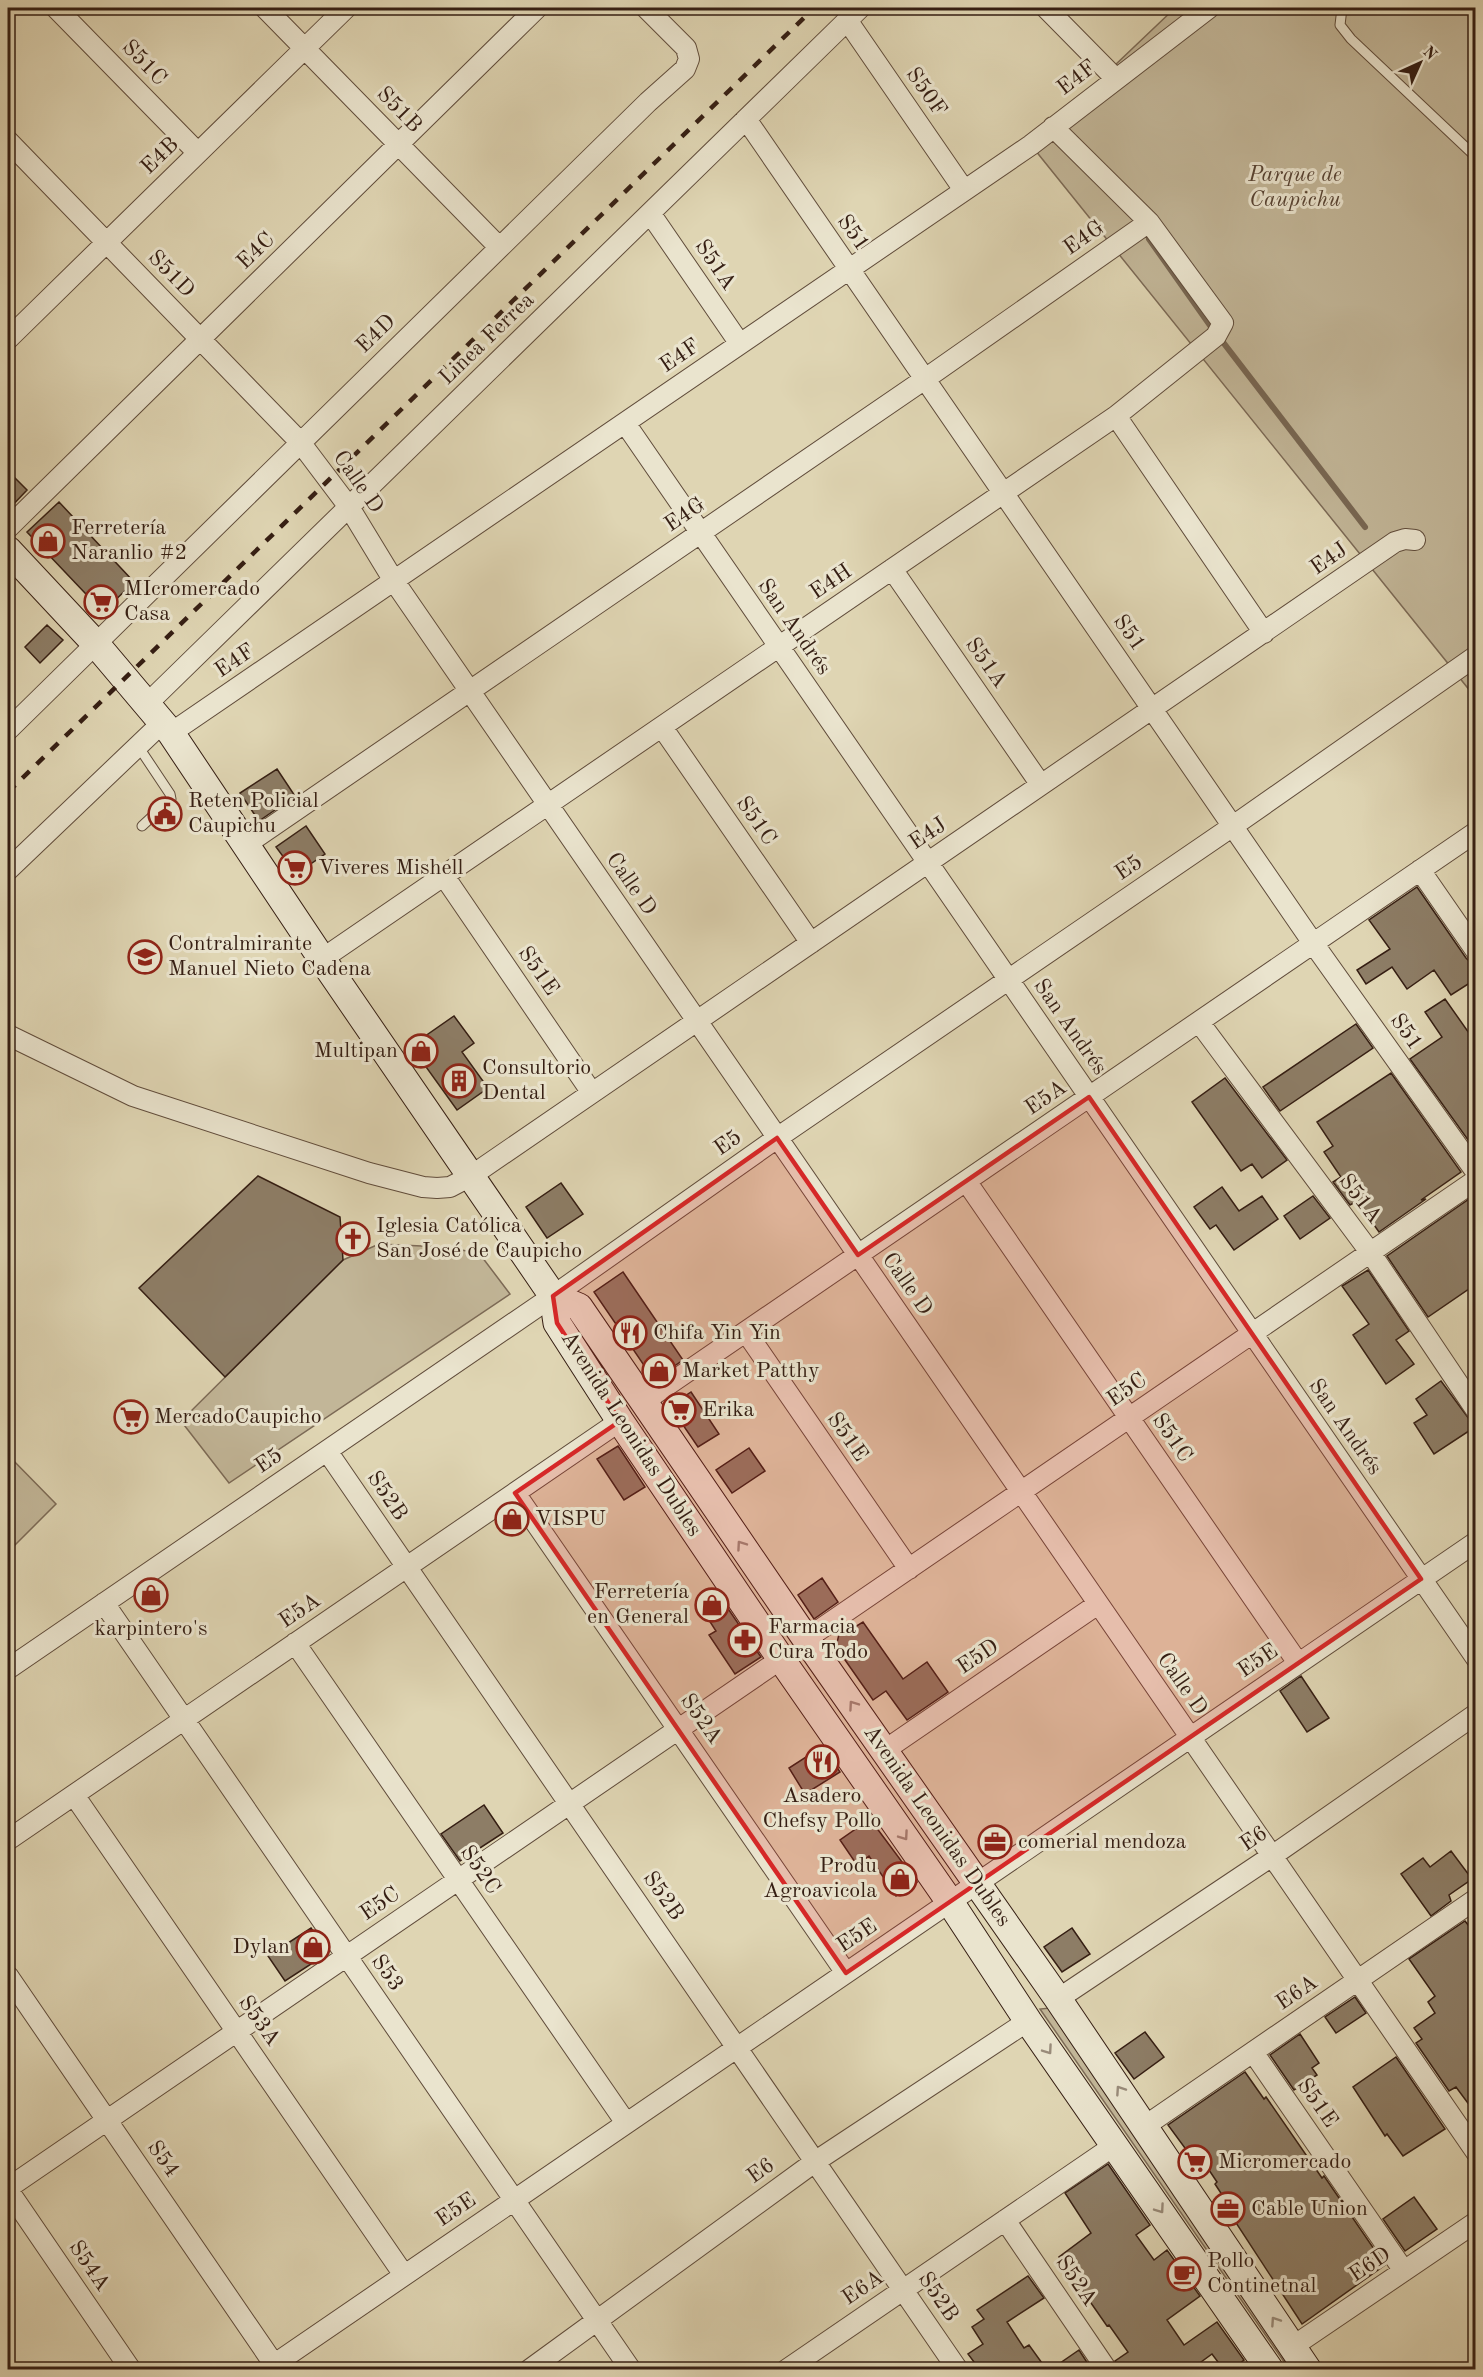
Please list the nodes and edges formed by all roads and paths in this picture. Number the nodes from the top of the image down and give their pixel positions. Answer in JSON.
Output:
{"nodes":[{"id":1,"x":56,"y":8,"type":"edge"},
{"id":2,"x":265,"y":8,"type":"edge"},
{"id":3,"x":346,"y":8,"type":"edge"},
{"id":4,"x":537,"y":8,"type":"edge"},
{"id":5,"x":646,"y":8,"type":"edge"},
{"id":6,"x":1046,"y":8,"type":"edge"},
{"id":7,"x":1209,"y":8,"type":"edge"},
{"id":8,"x":1342,"y":8,"type":"edge"},
{"id":9,"x":854,"y":14,"type":"edge"},
{"id":10,"x":305,"y":49,"type":"junction"},
{"id":11,"x":1116,"y":78,"type":"junction"},
{"id":12,"x":746,"y":119,"type":"junction"},
{"id":13,"x":1053,"y":127,"type":"junction"},
{"id":14,"x":8,"y":141,"type":"edge"},
{"id":15,"x":399,"y":145,"type":"junction"},
{"id":16,"x":198,"y":153,"type":"junction"},
{"id":17,"x":1476,"y":157,"type":"edge"},
{"id":18,"x":964,"y":190,"type":"junction"},
{"id":19,"x":650,"y":213,"type":"junction"},
{"id":20,"x":1149,"y":222,"type":"junction"},
{"id":21,"x":106,"y":242,"type":"junction"},
{"id":22,"x":499,"y":247,"type":"junction"},
{"id":23,"x":849,"y":269,"type":"junction"},
{"id":24,"x":8,"y":339,"type":"edge"},
{"id":25,"x":201,"y":339,"type":"junction"},
{"id":26,"x":740,"y":344,"type":"junction"},
{"id":27,"x":925,"y":379,"type":"junction"},
{"id":28,"x":1116,"y":416,"type":"junction"},
{"id":29,"x":625,"y":423,"type":"junction"},
{"id":30,"x":300,"y":442,"type":"junction"},
{"id":31,"x":1003,"y":493,"type":"junction"},
{"id":32,"x":349,"y":507,"type":"junction"},
{"id":33,"x":8,"y":528,"type":"edge"},
{"id":34,"x":701,"y":533,"type":"junction"},
{"id":35,"x":1415,"y":540,"type":"dead end"},
{"id":36,"x":8,"y":550,"type":"edge"},
{"id":37,"x":892,"y":569,"type":"junction"},
{"id":38,"x":394,"y":581,"type":"junction"},
{"id":39,"x":1264,"y":633,"type":"junction"},
{"id":40,"x":95,"y":643,"type":"junction"},
{"id":41,"x":779,"y":647,"type":"junction"},
{"id":42,"x":1476,"y":656,"type":"edge"},
{"id":43,"x":470,"y":691,"type":"junction"},
{"id":44,"x":1152,"y":709,"type":"junction"},
{"id":45,"x":160,"y":720,"type":"junction"},
{"id":46,"x":662,"y":727,"type":"junction"},
{"id":47,"x":8,"y":730,"type":"edge"},
{"id":48,"x":138,"y":746,"type":"junction"},
{"id":49,"x":1041,"y":785,"type":"junction"},
{"id":50,"x":548,"y":805,"type":"junction"},
{"id":51,"x":142,"y":826,"type":"dead end"},
{"id":52,"x":1233,"y":826,"type":"junction"},
{"id":53,"x":1476,"y":832,"type":"edge"},
{"id":54,"x":245,"y":845,"type":"junction"},
{"id":55,"x":928,"y":863,"type":"junction"},
{"id":56,"x":8,"y":870,"type":"edge"},
{"id":57,"x":1420,"y":870,"type":"junction"},
{"id":58,"x":444,"y":876,"type":"junction"},
{"id":59,"x":811,"y":943,"type":"junction"},
{"id":60,"x":1313,"y":943,"type":"junction"},
{"id":61,"x":1476,"y":951,"type":"edge"},
{"id":62,"x":322,"y":960,"type":"junction"},
{"id":63,"x":1008,"y":980,"type":"junction"},
{"id":64,"x":697,"y":1021,"type":"junction"},
{"id":65,"x":1199,"y":1022,"type":"junction"},
{"id":66,"x":8,"y":1035,"type":"edge"},
{"id":67,"x":592,"y":1093,"type":"junction"},
{"id":68,"x":1089,"y":1097,"type":"junction"},
{"id":69,"x":777,"y":1138,"type":"junction"},
{"id":70,"x":1476,"y":1172,"type":"edge"},
{"id":71,"x":471,"y":1176,"type":"junction"},
{"id":72,"x":1476,"y":1180,"type":"edge"},
{"id":73,"x":966,"y":1181,"type":"junction"},
{"id":74,"x":1370,"y":1252,"type":"junction"},
{"id":75,"x":858,"y":1255,"type":"junction"},
{"id":76,"x":553,"y":1296,"type":"junction"},
{"id":77,"x":746,"y":1332,"type":"junction"},
{"id":78,"x":1252,"y":1334,"type":"junction"},
{"id":79,"x":643,"y":1402,"type":"junction"},
{"id":80,"x":1476,"y":1410,"type":"edge"},
{"id":81,"x":1129,"y":1418,"type":"junction"},
{"id":82,"x":620,"y":1421,"type":"junction"},
{"id":83,"x":327,"y":1450,"type":"junction"},
{"id":84,"x":1021,"y":1492,"type":"junction"},
{"id":85,"x":515,"y":1493,"type":"junction"},
{"id":86,"x":1476,"y":1542,"type":"edge"},
{"id":87,"x":407,"y":1567,"type":"junction"},
{"id":88,"x":909,"y":1569,"type":"junction"},
{"id":89,"x":1421,"y":1579,"type":"junction"},
{"id":90,"x":104,"y":1603,"type":"junction"},
{"id":91,"x":1098,"y":1604,"type":"junction"},
{"id":92,"x":806,"y":1639,"type":"junction"},
{"id":93,"x":295,"y":1643,"type":"junction"},
{"id":94,"x":1476,"y":1658,"type":"edge"},
{"id":95,"x":781,"y":1659,"type":"junction"},
{"id":96,"x":1298,"y":1663,"type":"junction"},
{"id":97,"x":8,"y":1669,"type":"edge"},
{"id":98,"x":1476,"y":1714,"type":"edge"},
{"id":99,"x":184,"y":1719,"type":"junction"},
{"id":100,"x":678,"y":1729,"type":"junction"},
{"id":101,"x":1190,"y":1737,"type":"junction"},
{"id":102,"x":885,"y":1750,"type":"junction"},
{"id":103,"x":74,"y":1795,"type":"junction"},
{"id":104,"x":570,"y":1803,"type":"junction"},
{"id":105,"x":8,"y":1840,"type":"edge"},
{"id":106,"x":1272,"y":1856,"type":"junction"},
{"id":107,"x":458,"y":1880,"type":"junction"},
{"id":108,"x":977,"y":1883,"type":"junction"},
{"id":109,"x":950,"y":1902,"type":"junction"},
{"id":110,"x":1472,"y":1909,"type":"edge"},
{"id":111,"x":346,"y":1956,"type":"junction"},
{"id":112,"x":846,"y":1973,"type":"junction"},
{"id":113,"x":8,"y":1976,"type":"edge"},
{"id":114,"x":1357,"y":1980,"type":"junction"},
{"id":115,"x":1058,"y":1999,"type":"junction"},
{"id":116,"x":1028,"y":2021,"type":"junction"},
{"id":117,"x":236,"y":2031,"type":"junction"},
{"id":118,"x":737,"y":2047,"type":"junction"},
{"id":119,"x":1253,"y":2052,"type":"junction"},
{"id":120,"x":106,"y":2120,"type":"junction"},
{"id":121,"x":626,"y":2123,"type":"junction"},
{"id":122,"x":1145,"y":2126,"type":"junction"},
{"id":123,"x":1115,"y":2145,"type":"junction"},
{"id":124,"x":1476,"y":2152,"type":"edge"},
{"id":125,"x":816,"y":2161,"type":"junction"},
{"id":126,"x":8,"y":2189,"type":"edge"},
{"id":127,"x":514,"y":2200,"type":"junction"},
{"id":128,"x":1005,"y":2220,"type":"junction"},
{"id":129,"x":1476,"y":2222,"type":"edge"},
{"id":130,"x":1404,"y":2271,"type":"junction"},
{"id":131,"x":404,"y":2275,"type":"junction"},
{"id":132,"x":904,"y":2289,"type":"junction"},
{"id":133,"x":597,"y":2320,"type":"junction"},
{"id":134,"x":1292,"y":2347,"type":"junction"},
{"id":135,"x":273,"y":2368,"type":"edge"},
{"id":136,"x":788,"y":2369,"type":"edge"},
{"id":137,"x":1270,"y":2369,"type":"edge"},
{"id":138,"x":131,"y":2370,"type":"edge"},
{"id":139,"x":529,"y":2370,"type":"edge"},
{"id":140,"x":631,"y":2370,"type":"edge"},
{"id":141,"x":958,"y":2370,"type":"edge"},
{"id":142,"x":1107,"y":2370,"type":"edge"},
{"id":143,"x":1308,"y":2370,"type":"edge"}],
"edges":[{"from":1,"to":16,"type":"street","name":"S51C"},
{"from":2,"to":10,"type":"street","name":"S51B"},
{"from":3,"to":10,"type":"street","name":"E4B"},
{"from":4,"to":15,"type":"street","name":"E4C"},
{"from":5,"to":22,"type":"street","name":"E4D"},
{"from":6,"to":11,"type":"street"},
{"from":7,"to":11,"type":"street","name":"E4F"},
{"from":8,"to":17,"type":"lane"},
{"from":9,"to":12,"type":"street","name":"Linea Ferrea"},
{"from":9,"to":18,"type":"street","name":"S50F"},
{"from":10,"to":15,"type":"street","name":"S51B"},
{"from":10,"to":16,"type":"street","name":"E4B"},
{"from":11,"to":13,"type":"street","name":"E4F"},
{"from":12,"to":19,"type":"street","name":"Linea Ferrea"},
{"from":12,"to":23,"type":"street","name":"S51"},
{"from":13,"to":18,"type":"street","name":"E4F"},
{"from":13,"to":20,"type":"street"},
{"from":14,"to":21,"type":"street","name":"S51D"},
{"from":15,"to":22,"type":"street","name":"S51B"},
{"from":15,"to":25,"type":"street","name":"E4C"},
{"from":16,"to":21,"type":"street","name":"E4B"},
{"from":18,"to":23,"type":"street","name":"E4F"},
{"from":19,"to":26,"type":"street","name":"S51A"},
{"from":19,"to":32,"type":"street","name":"Linea Ferrea"},
{"from":20,"to":27,"type":"street","name":"E4G"},
{"from":20,"to":28,"type":"street","name":"E4H"},
{"from":21,"to":24,"type":"street","name":"E4B"},
{"from":21,"to":25,"type":"street","name":"S51D"},
{"from":22,"to":30,"type":"street","name":"E4D"},
{"from":23,"to":26,"type":"street","name":"E4F"},
{"from":23,"to":27,"type":"street","name":"S51"},
{"from":25,"to":30,"type":"street","name":"S51D"},
{"from":25,"to":33,"type":"street","name":"E4C"},
{"from":26,"to":29,"type":"street","name":"E4F"},
{"from":27,"to":31,"type":"street","name":"S51"},
{"from":27,"to":34,"type":"street","name":"E4G"},
{"from":28,"to":31,"type":"street","name":"E4H"},
{"from":28,"to":39,"type":"street"},
{"from":29,"to":34,"type":"street","name":"San Andrés"},
{"from":29,"to":38,"type":"street","name":"E4F"},
{"from":30,"to":32,"type":"street","name":"Calle D"},
{"from":30,"to":40,"type":"street","name":"E4D"},
{"from":31,"to":37,"type":"street","name":"E4H"},
{"from":31,"to":44,"type":"street","name":"S51"},
{"from":32,"to":38,"type":"street","name":"Calle D"},
{"from":32,"to":45,"type":"street","name":"Linea Ferrea"},
{"from":34,"to":41,"type":"street","name":"San Andrés"},
{"from":34,"to":43,"type":"street","name":"E4G"},
{"from":35,"to":39,"type":"street","name":"E4J"},
{"from":36,"to":40,"type":"main road","name":"Avenida Leonidas Dubles"},
{"from":37,"to":41,"type":"street","name":"E4H"},
{"from":37,"to":49,"type":"street","name":"S51A"},
{"from":38,"to":43,"type":"street","name":"Calle D"},
{"from":38,"to":45,"type":"street","name":"E4F"},
{"from":39,"to":44,"type":"street","name":"E4J"},
{"from":40,"to":45,"type":"main road","name":"Avenida Leonidas Dubles"},
{"from":40,"to":47,"type":"street","name":"E4D"},
{"from":41,"to":46,"type":"street","name":"E4H"},
{"from":41,"to":55,"type":"street","name":"San Andrés"},
{"from":42,"to":52,"type":"street","name":"E5"},
{"from":43,"to":50,"type":"street","name":"Calle D"},
{"from":43,"to":54,"type":"street","name":"E4G"},
{"from":44,"to":49,"type":"street","name":"E4J"},
{"from":44,"to":52,"type":"street","name":"S51"},
{"from":45,"to":48,"type":"street","name":"E4F"},
{"from":45,"to":54,"type":"main road","name":"Avenida Leonidas Dubles"},
{"from":46,"to":50,"type":"street","name":"E4H"},
{"from":46,"to":59,"type":"street","name":"S51C"},
{"from":48,"to":51,"type":"lane"},
{"from":48,"to":56,"type":"street","name":"E4F"},
{"from":49,"to":55,"type":"street","name":"E4J"},
{"from":50,"to":58,"type":"street","name":"E4H"},
{"from":50,"to":64,"type":"street","name":"Calle D"},
{"from":52,"to":60,"type":"street","name":"S51"},
{"from":52,"to":63,"type":"street","name":"E5"},
{"from":53,"to":57,"type":"street","name":"E5A"},
{"from":54,"to":62,"type":"main road","name":"Avenida Leonidas Dubles"},
{"from":55,"to":59,"type":"street","name":"E4J"},
{"from":55,"to":63,"type":"street","name":"San Andrés"},
{"from":57,"to":60,"type":"street","name":"E5A"},
{"from":57,"to":61,"type":"street"},
{"from":58,"to":62,"type":"street","name":"E4H"},
{"from":58,"to":67,"type":"street","name":"S51E"},
{"from":59,"to":64,"type":"street","name":"E4J"},
{"from":60,"to":65,"type":"street","name":"E5A"},
{"from":60,"to":70,"type":"street","name":"S51"},
{"from":62,"to":71,"type":"main road","name":"Avenida Leonidas Dubles"},
{"from":63,"to":68,"type":"street","name":"San Andrés"},
{"from":63,"to":69,"type":"street","name":"E5"},
{"from":64,"to":67,"type":"street","name":"E4J"},
{"from":64,"to":69,"type":"street","name":"Calle D"},
{"from":65,"to":68,"type":"street","name":"E5A"},
{"from":65,"to":74,"type":"street","name":"S51A"},
{"from":66,"to":71,"type":"street","name":"E4J"},
{"from":67,"to":71,"type":"street","name":"E4J"},
{"from":68,"to":73,"type":"street","name":"E5A"},
{"from":68,"to":78,"type":"street","name":"San Andrés"},
{"from":69,"to":75,"type":"street","name":"Calle D"},
{"from":69,"to":76,"type":"street","name":"E5"},
{"from":71,"to":76,"type":"main road","name":"Avenida Leonidas Dubles"},
{"from":72,"to":74,"type":"street","name":"E5C"},
{"from":73,"to":75,"type":"street","name":"E5A"},
{"from":73,"to":81,"type":"street","name":"S51C"},
{"from":74,"to":78,"type":"street","name":"E5C"},
{"from":74,"to":80,"type":"street","name":"S51A"},
{"from":75,"to":77,"type":"street","name":"E5A"},
{"from":75,"to":84,"type":"street","name":"Calle D"},
{"from":76,"to":79,"type":"main road","name":"Avenida Leonidas Dubles"},
{"from":76,"to":82,"type":"main road","name":"Avenida Leonidas Dubles"},
{"from":76,"to":83,"type":"street","name":"E5"},
{"from":77,"to":79,"type":"street","name":"E5A"},
{"from":77,"to":88,"type":"street","name":"S51E"},
{"from":78,"to":81,"type":"street","name":"E5C"},
{"from":78,"to":89,"type":"street","name":"San Andrés"},
{"from":92,"to":79,"type":"main road","name":"Avenida Leonidas Dubles","one_way":true},
{"from":81,"to":84,"type":"street","name":"E5C"},
{"from":81,"to":96,"type":"street","name":"S51C"},
{"from":82,"to":85,"type":"street","name":"E5A"},
{"from":82,"to":95,"type":"main road","name":"Avenida Leonidas Dubles"},
{"from":83,"to":87,"type":"street","name":"S52B"},
{"from":83,"to":90,"type":"street","name":"E5"},
{"from":84,"to":88,"type":"street","name":"E5C"},
{"from":84,"to":91,"type":"street","name":"Calle D"},
{"from":85,"to":87,"type":"street","name":"E5A"},
{"from":85,"to":100,"type":"street","name":"S52A"},
{"from":86,"to":89,"type":"street","name":"E5E"},
{"from":87,"to":93,"type":"street","name":"E5A"},
{"from":87,"to":104,"type":"street","name":"S52B"},
{"from":88,"to":92,"type":"street","name":"E5C"},
{"from":89,"to":94,"type":"street","name":"San Andrés"},
{"from":89,"to":96,"type":"street","name":"E5E"},
{"from":90,"to":97,"type":"street","name":"E5"},
{"from":90,"to":99,"type":"street","name":"S53"},
{"from":91,"to":101,"type":"street","name":"Calle D"},
{"from":91,"to":102,"type":"street","name":"E5D"},
{"from":102,"to":92,"type":"main road","name":"Avenida Leonidas Dubles","one_way":true},
{"from":93,"to":99,"type":"street","name":"E5A"},
{"from":93,"to":107,"type":"street","name":"S52C"},
{"from":95,"to":100,"type":"street","name":"E5C"},
{"from":95,"to":109,"type":"main road","name":"Avenida Leonidas Dubles","one_way":true},
{"from":96,"to":101,"type":"street","name":"E5E"},
{"from":98,"to":106,"type":"street","name":"E6"},
{"from":99,"to":103,"type":"street","name":"E5A"},
{"from":99,"to":111,"type":"street","name":"S53"},
{"from":100,"to":104,"type":"street","name":"E5C"},
{"from":100,"to":112,"type":"street","name":"S52A"},
{"from":101,"to":106,"type":"street","name":"Calle D"},
{"from":101,"to":108,"type":"street","name":"E5E"},
{"from":102,"to":108,"type":"main road","name":"Avenida Leonidas Dubles"},
{"from":103,"to":105,"type":"street","name":"E5A"},
{"from":103,"to":117,"type":"street","name":"S53A"},
{"from":104,"to":107,"type":"street","name":"E5C"},
{"from":104,"to":118,"type":"street","name":"S52B"},
{"from":106,"to":114,"type":"street","name":"Calle D"},
{"from":106,"to":115,"type":"street","name":"E6"},
{"from":107,"to":111,"type":"street","name":"E5C"},
{"from":107,"to":121,"type":"street","name":"S52C"},
{"from":108,"to":109,"type":"street","name":"E5E"},
{"from":108,"to":115,"type":"main road","name":"Avenida Leonidas Dubles"},
{"from":109,"to":112,"type":"street","name":"E5E"},
{"from":109,"to":116,"type":"main road","name":"Avenida Leonidas Dubles"},
{"from":110,"to":114,"type":"street","name":"E6A"},
{"from":111,"to":117,"type":"street","name":"E5C"},
{"from":111,"to":127,"type":"street","name":"S53"},
{"from":112,"to":118,"type":"street","name":"E5E"},
{"from":113,"to":120,"type":"street","name":"S54"},
{"from":114,"to":119,"type":"street","name":"E6A"},
{"from":114,"to":124,"type":"street","name":"Calle D"},
{"from":122,"to":115,"type":"main road","name":"Avenida Leonidas Dubles","one_way":true},
{"from":116,"to":123,"type":"main road","name":"Avenida Leonidas Dubles","one_way":true},
{"from":116,"to":125,"type":"street","name":"E6"},
{"from":117,"to":120,"type":"street","name":"E5C"},
{"from":117,"to":131,"type":"street","name":"S53A"},
{"from":118,"to":121,"type":"street","name":"E5E"},
{"from":118,"to":125,"type":"street","name":"S52B"},
{"from":119,"to":122,"type":"street","name":"E6A"},
{"from":119,"to":130,"type":"street","name":"S51E"},
{"from":120,"to":126,"type":"street","name":"E5C"},
{"from":120,"to":135,"type":"street","name":"S54"},
{"from":121,"to":127,"type":"street","name":"E5E"},
{"from":134,"to":122,"type":"main road","name":"Avenida Leonidas Dubles","one_way":true},
{"from":123,"to":128,"type":"street","name":"E6A"},
{"from":123,"to":137,"type":"main road","name":"Avenida Leonidas Dubles","one_way":true},
{"from":125,"to":132,"type":"street","name":"S52B"},
{"from":125,"to":133,"type":"street","name":"E6"},
{"from":126,"to":138,"type":"street","name":"S54A"},
{"from":127,"to":131,"type":"street","name":"E5E"},
{"from":127,"to":133,"type":"street","name":"S53"},
{"from":128,"to":132,"type":"street","name":"E6A"},
{"from":128,"to":142,"type":"street","name":"S52A"},
{"from":129,"to":130,"type":"street","name":"E6D"},
{"from":130,"to":134,"type":"street","name":"E6D"},
{"from":131,"to":135,"type":"street","name":"E5E"},
{"from":132,"to":136,"type":"street","name":"E6A"},
{"from":132,"to":141,"type":"street","name":"S52B"},
{"from":133,"to":139,"type":"street","name":"E6"},
{"from":133,"to":140,"type":"street","name":"S53"},
{"from":134,"to":143,"type":"main road","name":"Avenida Leonidas Dubles"}]}
